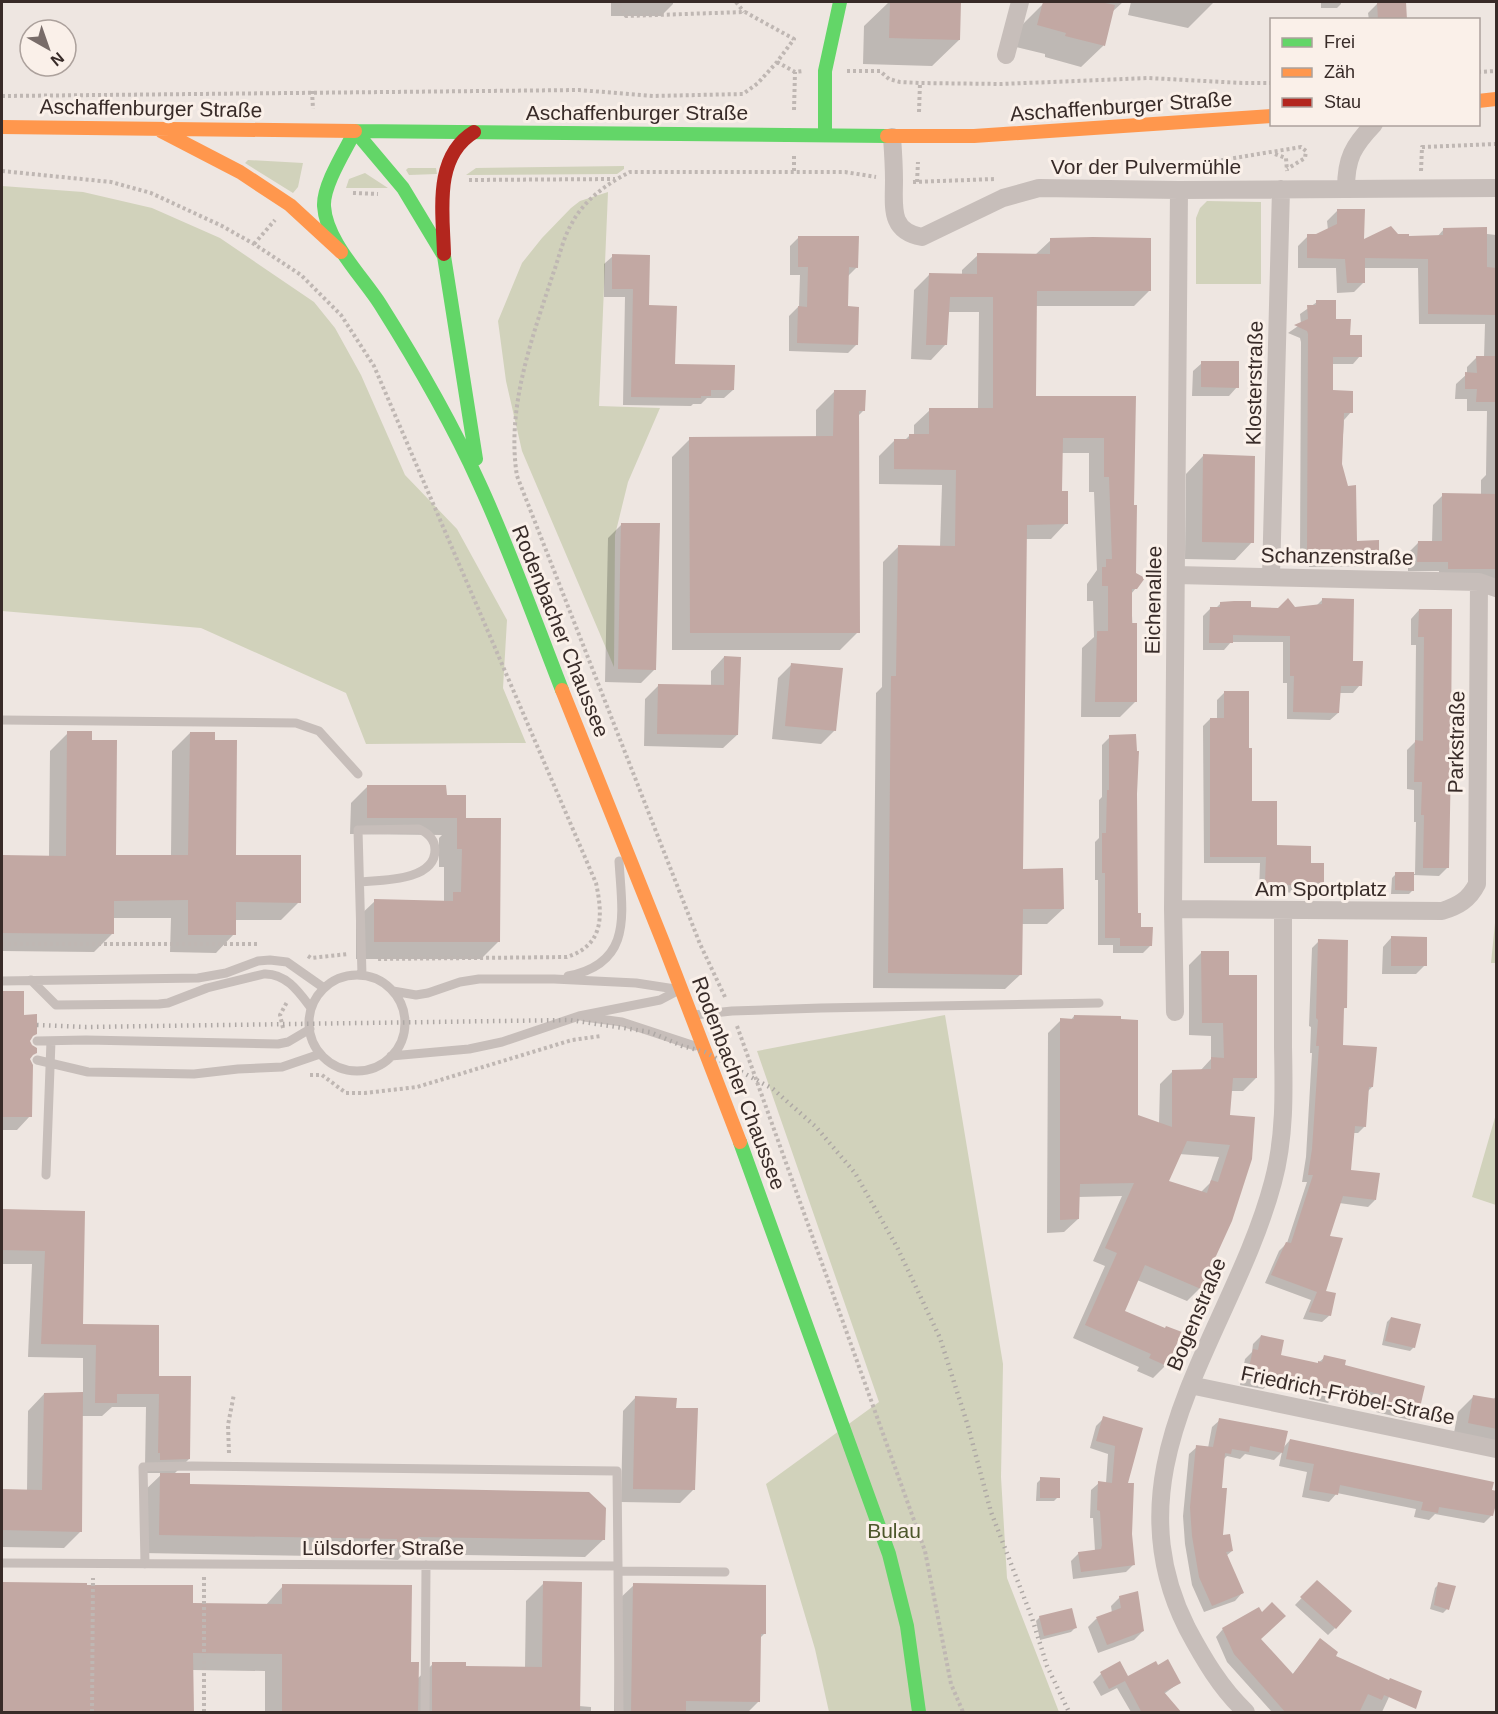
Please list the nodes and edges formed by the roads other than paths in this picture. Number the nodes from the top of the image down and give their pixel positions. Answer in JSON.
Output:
{"nodes":[{"id":1,"x":840,"y":2,"type":"edge"},
{"id":2,"x":1020,"y":2,"type":"edge"},
{"id":3,"x":1006,"y":55,"type":"dead end"},
{"id":4,"x":1497,"y":99,"type":"edge"},
{"id":5,"x":1480,"y":101,"type":"edge"},
{"id":6,"x":1270,"y":116,"type":"edge"},
{"id":7,"x":1372,"y":126,"type":"edge"},
{"id":8,"x":2,"y":127,"type":"edge"},
{"id":9,"x":158,"y":129,"type":"junction"},
{"id":10,"x":354,"y":131,"type":"junction"},
{"id":11,"x":474,"y":132,"type":"junction"},
{"id":12,"x":825,"y":134,"type":"junction"},
{"id":13,"x":892,"y":137,"type":"junction"},
{"id":14,"x":1497,"y":188,"type":"edge"},
{"id":15,"x":1281,"y":189,"type":"junction"},
{"id":16,"x":1346,"y":189,"type":"junction"},
{"id":17,"x":1179,"y":190,"type":"junction"},
{"id":18,"x":343,"y":254,"type":"junction"},
{"id":19,"x":444,"y":256,"type":"junction"},
{"id":20,"x":479,"y":482,"type":"junction"},
{"id":21,"x":1176,"y":575,"type":"junction"},
{"id":22,"x":1271,"y":577,"type":"junction"},
{"id":23,"x":1479,"y":582,"type":"junction"},
{"id":24,"x":1497,"y":588,"type":"edge"},
{"id":25,"x":2,"y":720,"type":"edge"},
{"id":26,"x":358,"y":774,"type":"dead end"},
{"id":27,"x":616,"y":825,"type":"junction"},
{"id":28,"x":360,"y":882,"type":"junction"},
{"id":29,"x":1466,"y":900,"type":"joint"},
{"id":30,"x":1173,"y":909,"type":"junction"},
{"id":31,"x":1283,"y":911,"type":"junction"},
{"id":32,"x":362,"y":975,"type":"junction"},
{"id":33,"x":555,"y":979,"type":"junction"},
{"id":34,"x":31,"y":980,"type":"junction"},
{"id":35,"x":2,"y":981,"type":"edge"},
{"id":36,"x":324,"y":988,"type":"junction"},
{"id":37,"x":681,"y":989,"type":"junction"},
{"id":38,"x":393,"y":991,"type":"junction"},
{"id":39,"x":1099,"y":1003,"type":"dead end"},
{"id":40,"x":311,"y":1008,"type":"junction"},
{"id":41,"x":1175,"y":1012,"type":"dead end"},
{"id":42,"x":579,"y":1016,"type":"junction"},
{"id":43,"x":692,"y":1016,"type":"junction"},
{"id":44,"x":310,"y":1029,"type":"junction"},
{"id":45,"x":36,"y":1041,"type":"dead end"},
{"id":46,"x":51,"y":1041,"type":"junction"},
{"id":47,"x":703,"y":1049,"type":"junction"},
{"id":48,"x":320,"y":1054,"type":"junction"},
{"id":49,"x":391,"y":1056,"type":"junction"},
{"id":50,"x":37,"y":1059,"type":"dead end"},
{"id":51,"x":50,"y":1061,"type":"junction"},
{"id":52,"x":46,"y":1175,"type":"dead end"},
{"id":53,"x":1190,"y":1385,"type":"junction"},
{"id":54,"x":1497,"y":1449,"type":"edge"},
{"id":55,"x":2,"y":1563,"type":"edge"},
{"id":56,"x":145,"y":1564,"type":"junction"},
{"id":57,"x":426,"y":1565,"type":"junction"},
{"id":58,"x":618,"y":1568,"type":"junction"},
{"id":59,"x":725,"y":1572,"type":"dead end"},
{"id":60,"x":425,"y":1713,"type":"edge"},
{"id":61,"x":619,"y":1713,"type":"edge"},
{"id":62,"x":919,"y":1713,"type":"edge"},
{"id":63,"x":1246,"y":1713,"type":"edge"}],
"edges":[{"from":1,"to":12,"type":"main road"},
{"from":2,"to":3,"type":"street"},
{"from":4,"to":5,"type":"main road"},
{"from":6,"to":13,"type":"main road","name":"Aschaffenburger Straße"},
{"from":7,"to":16,"type":"street"},
{"from":8,"to":9,"type":"main road","name":"Aschaffenburger Straße"},
{"from":9,"to":10,"type":"main road","name":"Aschaffenburger Straße"},
{"from":9,"to":18,"type":"main road"},
{"from":10,"to":11,"type":"main road","name":"Aschaffenburger Straße"},
{"from":10,"to":18,"type":"main road"},
{"from":10,"to":19,"type":"main road"},
{"from":11,"to":12,"type":"main road","name":"Aschaffenburger Straße"},
{"from":11,"to":19,"type":"main road"},
{"from":12,"to":13,"type":"main road","name":"Aschaffenburger Straße"},
{"from":13,"to":17,"type":"street","name":"Vor der Pulvermühle"},
{"from":14,"to":16,"type":"street","name":"Vor der Pulvermühle"},
{"from":15,"to":16,"type":"street","name":"Vor der Pulvermühle"},
{"from":15,"to":17,"type":"street","name":"Vor der Pulvermühle"},
{"from":15,"to":22,"type":"street","name":"Klosterstraße"},
{"from":17,"to":21,"type":"street","name":"Eichenallee"},
{"from":18,"to":20,"type":"main road"},
{"from":19,"to":20,"type":"main road"},
{"from":20,"to":27,"type":"main road","name":"Rodenbacher Chaussee"},
{"from":21,"to":22,"type":"street","name":"Schanzenstraße"},
{"from":21,"to":30,"type":"street","name":"Eichenallee"},
{"from":22,"to":23,"type":"street","name":"Schanzenstraße"},
{"from":23,"to":24,"type":"street","name":"Schanzenstraße"},
{"from":23,"to":29,"type":"street","name":"Parkstraße"},
{"from":25,"to":26,"type":"lane"},
{"from":27,"to":33,"type":"lane"},
{"from":27,"to":37,"type":"main road","name":"Rodenbacher Chaussee"},
{"from":28,"to":28,"type":"lane"},
{"from":28,"to":32,"type":"lane"},
{"from":29,"to":31,"type":"street","name":"Am Sportplatz"},
{"from":30,"to":31,"type":"street","name":"Am Sportplatz"},
{"from":30,"to":41,"type":"street","name":"Eichenallee"},
{"from":31,"to":53,"type":"street","name":"Bogenstraße"},
{"from":32,"to":36,"type":"lane"},
{"from":32,"to":38,"type":"lane"},
{"from":33,"to":37,"type":"lane"},
{"from":33,"to":38,"type":"lane"},
{"from":34,"to":35,"type":"lane"},
{"from":34,"to":36,"type":"lane"},
{"from":34,"to":40,"type":"lane"},
{"from":36,"to":40,"type":"lane"},
{"from":37,"to":42,"type":"lane"},
{"from":37,"to":43,"type":"main road","name":"Rodenbacher Chaussee"},
{"from":38,"to":49,"type":"lane"},
{"from":39,"to":43,"type":"lane"},
{"from":40,"to":44,"type":"lane"},
{"from":42,"to":47,"type":"lane"},
{"from":42,"to":49,"type":"lane"},
{"from":43,"to":47,"type":"main road","name":"Rodenbacher Chaussee"},
{"from":44,"to":46,"type":"lane"},
{"from":44,"to":48,"type":"lane"},
{"from":45,"to":46,"type":"lane"},
{"from":46,"to":51,"type":"lane"},
{"from":47,"to":62,"type":"main road","name":"Rodenbacher Chaussee"},
{"from":48,"to":49,"type":"lane"},
{"from":48,"to":51,"type":"lane"},
{"from":50,"to":51,"type":"lane"},
{"from":51,"to":52,"type":"lane"},
{"from":53,"to":54,"type":"street","name":"Friedrich-Fröbel-Straße"},
{"from":53,"to":63,"type":"street","name":"Bogenstraße"},
{"from":55,"to":56,"type":"lane","name":"Lülsdorfer Straße"},
{"from":56,"to":57,"type":"lane","name":"Lülsdorfer Straße"},
{"from":56,"to":58,"type":"lane"},
{"from":57,"to":58,"type":"lane","name":"Lülsdorfer Straße"},
{"from":57,"to":60,"type":"lane"},
{"from":58,"to":59,"type":"lane","name":"Lülsdorfer Straße"},
{"from":58,"to":61,"type":"lane"}]}
